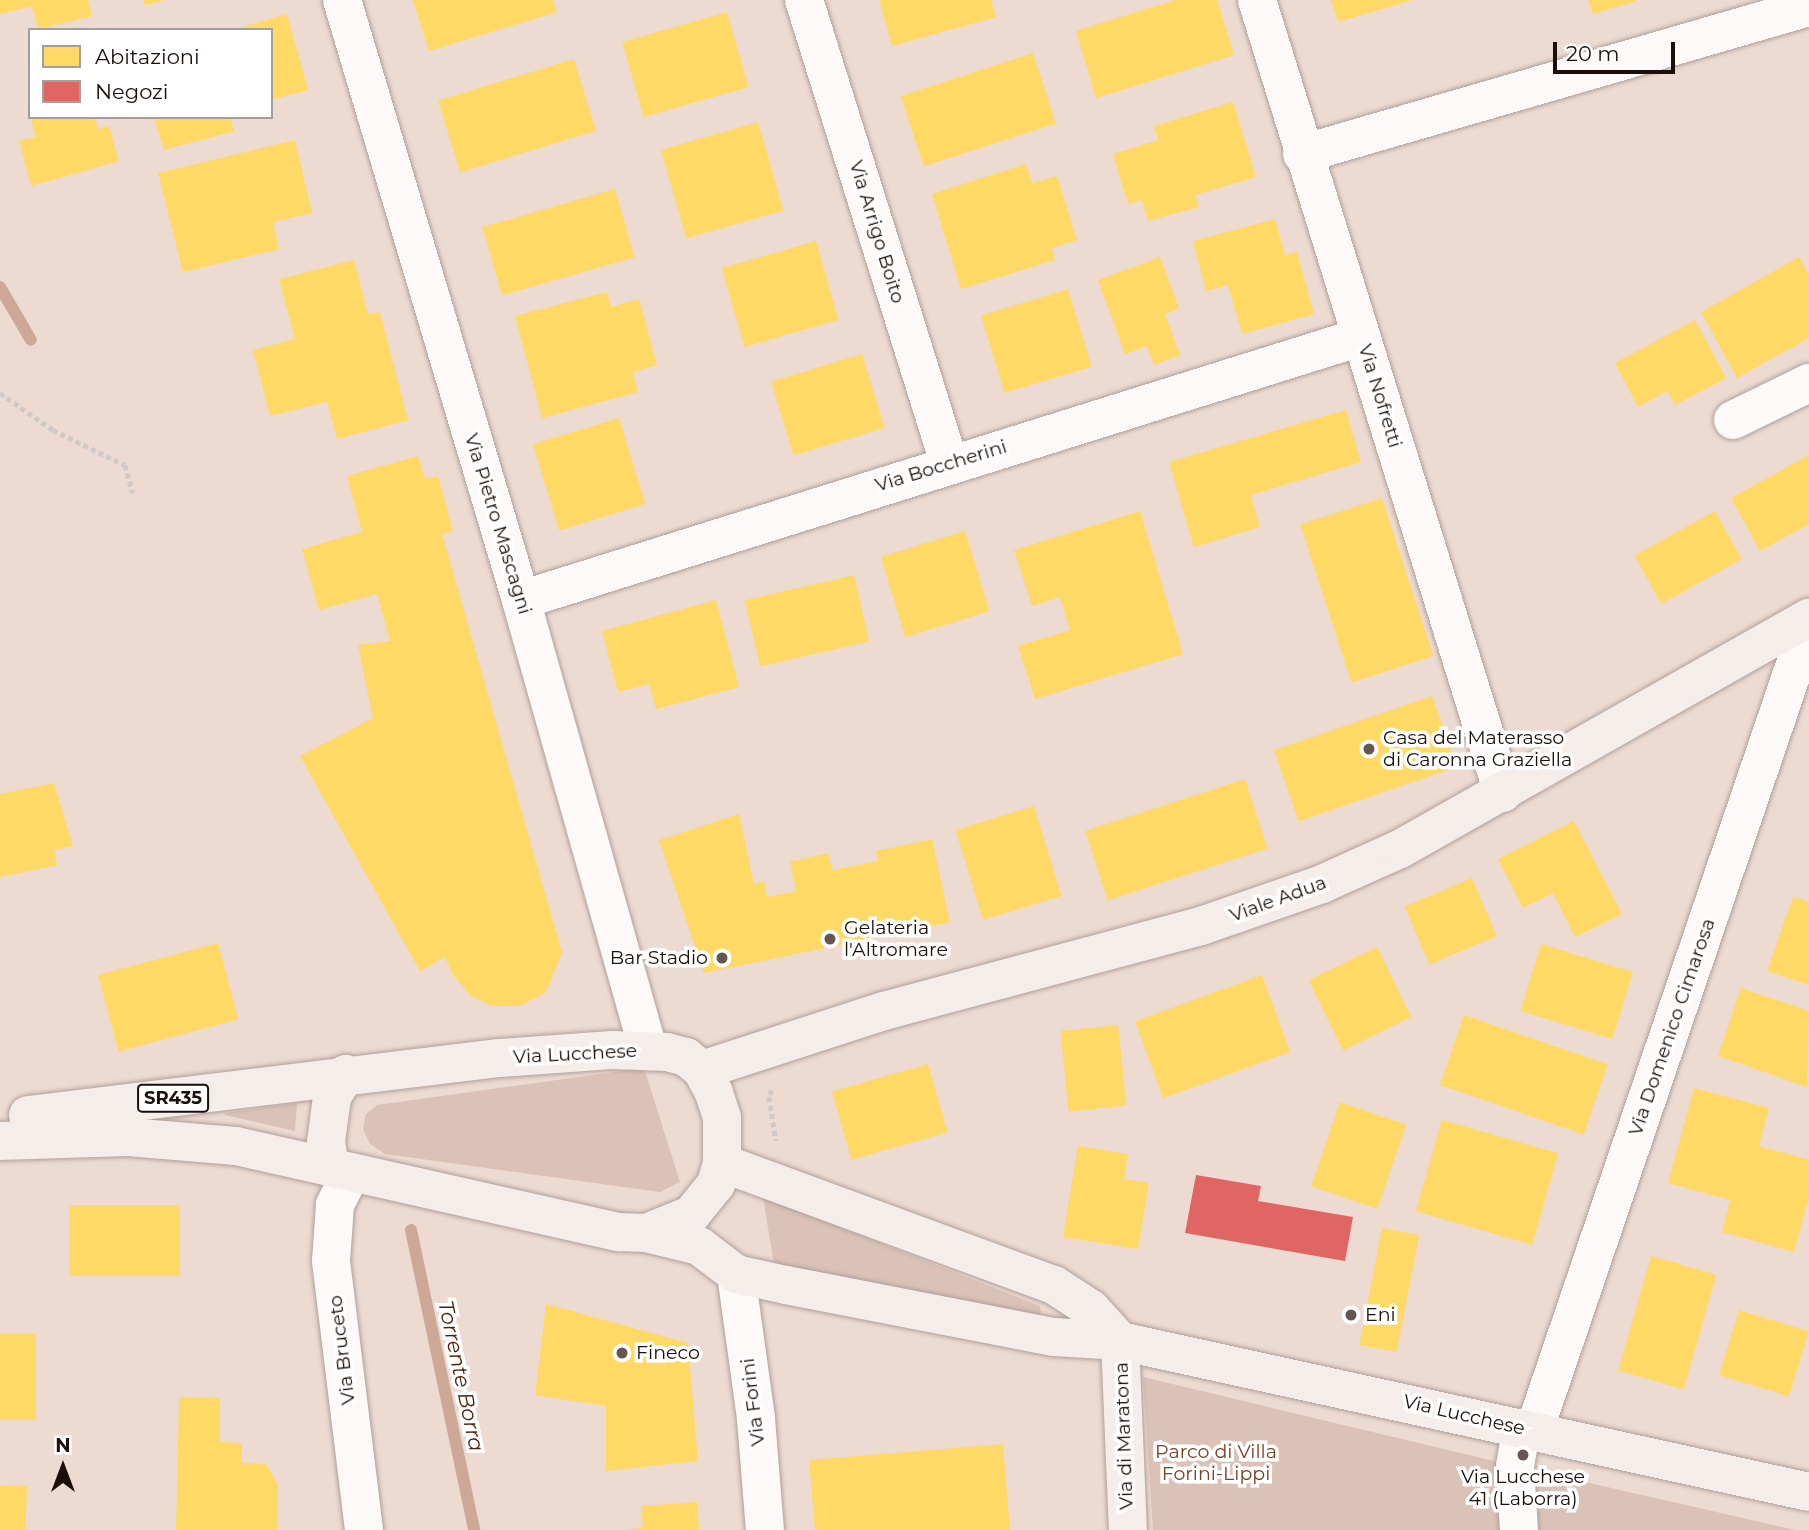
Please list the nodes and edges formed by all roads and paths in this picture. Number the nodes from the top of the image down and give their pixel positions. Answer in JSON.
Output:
{"nodes":[{"id":1,"x":342,"y":0,"type":"edge"},
{"id":2,"x":804,"y":0,"type":"edge"},
{"id":3,"x":1257,"y":0,"type":"edge"},
{"id":4,"x":1809,"y":7,"type":"edge"},
{"id":5,"x":1302,"y":154,"type":"junction"},
{"id":6,"x":1362,"y":337,"type":"junction"},
{"id":7,"x":1809,"y":383,"type":"edge"},
{"id":8,"x":0,"y":393,"type":"edge"},
{"id":9,"x":1734,"y":420,"type":"dead end"},
{"id":10,"x":949,"y":463,"type":"junction"},
{"id":11,"x":133,"y":493,"type":"dead end"},
{"id":12,"x":521,"y":600,"type":"junction"},
{"id":13,"x":1809,"y":621,"type":"edge"},
{"id":14,"x":1503,"y":793,"type":"junction"},
{"id":15,"x":648,"y":1049,"type":"junction"},
{"id":16,"x":702,"y":1070,"type":"junction"},
{"id":17,"x":346,"y":1074,"type":"junction"},
{"id":18,"x":778,"y":1079,"type":"dead end"},
{"id":19,"x":0,"y":1118,"type":"edge"},
{"id":20,"x":0,"y":1141,"type":"edge"},
{"id":21,"x":723,"y":1163,"type":"junction"},
{"id":22,"x":341,"y":1170,"type":"junction"},
{"id":23,"x":773,"y":1182,"type":"junction"},
{"id":24,"x":646,"y":1233,"type":"junction"},
{"id":25,"x":736,"y":1274,"type":"junction"},
{"id":26,"x":1119,"y":1341,"type":"junction"},
{"id":27,"x":1528,"y":1430,"type":"junction"},
{"id":28,"x":1809,"y":1492,"type":"edge"},
{"id":29,"x":364,"y":1530,"type":"edge"},
{"id":30,"x":765,"y":1530,"type":"edge"},
{"id":31,"x":1128,"y":1530,"type":"edge"},
{"id":32,"x":1519,"y":1530,"type":"edge"}],
"edges":[{"from":1,"to":12,"type":"street","name":"Via Pietro Mascagni"},
{"from":2,"to":10,"type":"street","name":"Via Arrigo Boito"},
{"from":3,"to":5,"type":"street","name":"Via Nofretti"},
{"from":4,"to":5,"type":"street"},
{"from":5,"to":6,"type":"street","name":"Via Nofretti"},
{"from":6,"to":10,"type":"street","name":"Via Boccherini"},
{"from":6,"to":14,"type":"street","name":"Via Nofretti"},
{"from":7,"to":9,"type":"street"},
{"from":8,"to":11,"type":"path"},
{"from":10,"to":12,"type":"street","name":"Via Boccherini"},
{"from":12,"to":15,"type":"street","name":"Via Pietro Mascagni"},
{"from":13,"to":14,"type":"main road","name":"Viale Adua"},
{"from":13,"to":27,"type":"street","name":"Via Domenico Cimarosa"},
{"from":14,"to":16,"type":"main road","name":"Viale Adua"},
{"from":15,"to":16,"type":"main road","name":"Via Lucchese"},
{"from":15,"to":17,"type":"main road","name":"Via Lucchese"},
{"from":16,"to":21,"type":"main road"},
{"from":17,"to":19,"type":"main road","number":"SR435"},
{"from":17,"to":22,"type":"main road"},
{"from":18,"to":23,"type":"path"},
{"from":20,"to":22,"type":"main road","number":"SR435"},
{"from":21,"to":23,"type":"main road"},
{"from":21,"to":24,"type":"main road"},
{"from":22,"to":24,"type":"main road"},
{"from":22,"to":29,"type":"street","name":"Via Bruceto"},
{"from":23,"to":26,"type":"main road"},
{"from":24,"to":25,"type":"main road"},
{"from":25,"to":26,"type":"main road","name":"Via Lucchese"},
{"from":25,"to":30,"type":"street","name":"Via Forini"},
{"from":26,"to":27,"type":"main road","name":"Via Lucchese"},
{"from":26,"to":31,"type":"main road","name":"Via di Maratona"},
{"from":27,"to":28,"type":"main road","name":"Via Lucchese"},
{"from":27,"to":32,"type":"street","name":"Via Domenico Cimarosa"}]}
